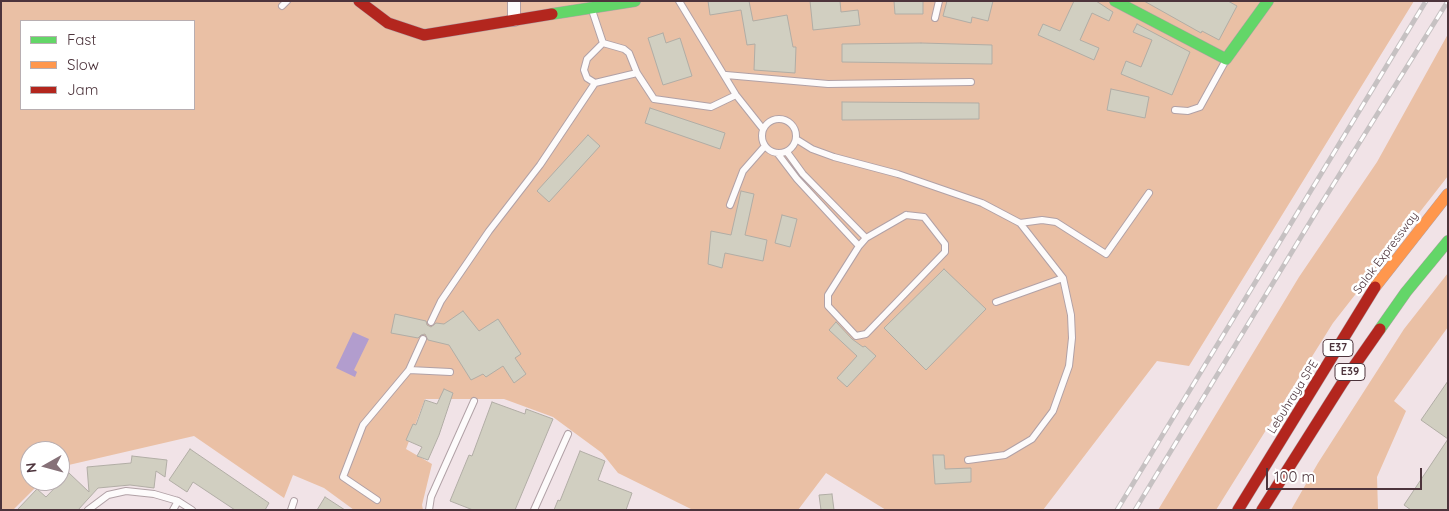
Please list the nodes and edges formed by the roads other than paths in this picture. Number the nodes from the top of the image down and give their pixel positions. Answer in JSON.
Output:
{"nodes":[{"id":1,"x":287,"y":1,"type":"edge"},
{"id":2,"x":359,"y":1,"type":"edge"},
{"id":3,"x":514,"y":1,"type":"edge"},
{"id":4,"x":635,"y":1,"type":"edge"},
{"id":5,"x":679,"y":1,"type":"edge"},
{"id":6,"x":939,"y":1,"type":"edge"},
{"id":7,"x":1114,"y":1,"type":"edge"},
{"id":8,"x":1268,"y":1,"type":"edge"},
{"id":9,"x":282,"y":6,"type":"dead end"},
{"id":10,"x":592,"y":10,"type":"junction"},
{"id":11,"x":935,"y":18,"type":"dead end"},
{"id":12,"x":514,"y":20,"type":"junction"},
{"id":13,"x":602,"y":43,"type":"junction"},
{"id":14,"x":1226,"y":59,"type":"junction"},
{"id":15,"x":637,"y":73,"type":"junction"},
{"id":16,"x":726,"y":75,"type":"junction"},
{"id":17,"x":971,"y":82,"type":"dead end"},
{"id":18,"x":595,"y":83,"type":"junction"},
{"id":19,"x":736,"y":94,"type":"junction"},
{"id":20,"x":1175,"y":110,"type":"dead end"},
{"id":21,"x":763,"y":130,"type":"junction"},
{"id":22,"x":796,"y":139,"type":"junction"},
{"id":23,"x":765,"y":146,"type":"junction"},
{"id":24,"x":787,"y":152,"type":"junction"},
{"id":25,"x":778,"y":154,"type":"junction"},
{"id":26,"x":1149,"y":193,"type":"dead end"},
{"id":27,"x":1448,"y":194,"type":"edge"},
{"id":28,"x":730,"y":205,"type":"dead end"},
{"id":29,"x":1448,"y":208,"type":"edge"},
{"id":30,"x":1020,"y":223,"type":"junction"},
{"id":31,"x":866,"y":238,"type":"junction"},
{"id":32,"x":1448,"y":241,"type":"edge"},
{"id":33,"x":858,"y":246,"type":"junction"},
{"id":34,"x":1448,"y":254,"type":"edge"},
{"id":35,"x":1063,"y":278,"type":"junction"},
{"id":36,"x":996,"y":302,"type":"dead end"},
{"id":37,"x":431,"y":322,"type":"dead end"},
{"id":38,"x":423,"y":340,"type":"dead end"},
{"id":39,"x":1385,"y":342,"type":"dead end"},
{"id":40,"x":409,"y":370,"type":"junction"},
{"id":41,"x":450,"y":372,"type":"dead end"},
{"id":42,"x":474,"y":402,"type":"dead end"},
{"id":43,"x":568,"y":434,"type":"dead end"},
{"id":44,"x":968,"y":460,"type":"dead end"},
{"id":45,"x":377,"y":500,"type":"dead end"},
{"id":46,"x":178,"y":501,"type":"junction"},
{"id":47,"x":294,"y":501,"type":"dead end"},
{"id":48,"x":88,"y":510,"type":"edge"},
{"id":49,"x":173,"y":510,"type":"edge"},
{"id":50,"x":192,"y":510,"type":"edge"},
{"id":51,"x":291,"y":510,"type":"edge"},
{"id":52,"x":430,"y":510,"type":"edge"},
{"id":53,"x":534,"y":510,"type":"edge"},
{"id":54,"x":1238,"y":510,"type":"edge"},
{"id":55,"x":1262,"y":510,"type":"edge"}],
"edges":[{"from":1,"to":9,"type":"lane"},
{"from":2,"to":12,"type":"main road"},
{"from":3,"to":12,"type":"street"},
{"from":4,"to":10,"type":"main road"},
{"from":5,"to":16,"type":"lane"},
{"from":6,"to":11,"type":"lane"},
{"from":7,"to":14,"type":"main road"},
{"from":8,"to":14,"type":"main road"},
{"from":10,"to":12,"type":"main road"},
{"from":10,"to":13,"type":"lane"},
{"from":13,"to":15,"type":"lane"},
{"from":13,"to":18,"type":"lane"},
{"from":14,"to":20,"type":"lane"},
{"from":15,"to":18,"type":"lane"},
{"from":15,"to":19,"type":"lane"},
{"from":16,"to":17,"type":"lane"},
{"from":16,"to":19,"type":"lane"},
{"from":18,"to":37,"type":"lane"},
{"from":19,"to":21,"type":"lane"},
{"from":21,"to":22,"type":"lane"},
{"from":21,"to":23,"type":"lane"},
{"from":22,"to":24,"type":"lane"},
{"from":22,"to":30,"type":"lane"},
{"from":23,"to":25,"type":"lane"},
{"from":23,"to":28,"type":"lane"},
{"from":24,"to":25,"type":"lane"},
{"from":24,"to":31,"type":"lane"},
{"from":25,"to":33,"type":"lane"},
{"from":26,"to":30,"type":"lane"},
{"from":27,"to":54,"type":"main road","name":"Salak Expressway","number":"E37"},
{"from":29,"to":54,"type":"main road","name":"Lebuhraya SPE","number":"E39"},
{"from":30,"to":35,"type":"lane"},
{"from":31,"to":33,"type":"lane"},
{"from":31,"to":33,"type":"lane"},
{"from":32,"to":55,"type":"main road","number":"E39"},
{"from":34,"to":39,"type":"main road"},
{"from":35,"to":36,"type":"lane"},
{"from":35,"to":44,"type":"lane"},
{"from":38,"to":40,"type":"lane"},
{"from":40,"to":41,"type":"lane"},
{"from":40,"to":45,"type":"lane"},
{"from":42,"to":52,"type":"lane"},
{"from":43,"to":53,"type":"lane"},
{"from":46,"to":48,"type":"lane"},
{"from":46,"to":49,"type":"lane"},
{"from":46,"to":50,"type":"lane"},
{"from":47,"to":51,"type":"lane"}]}
